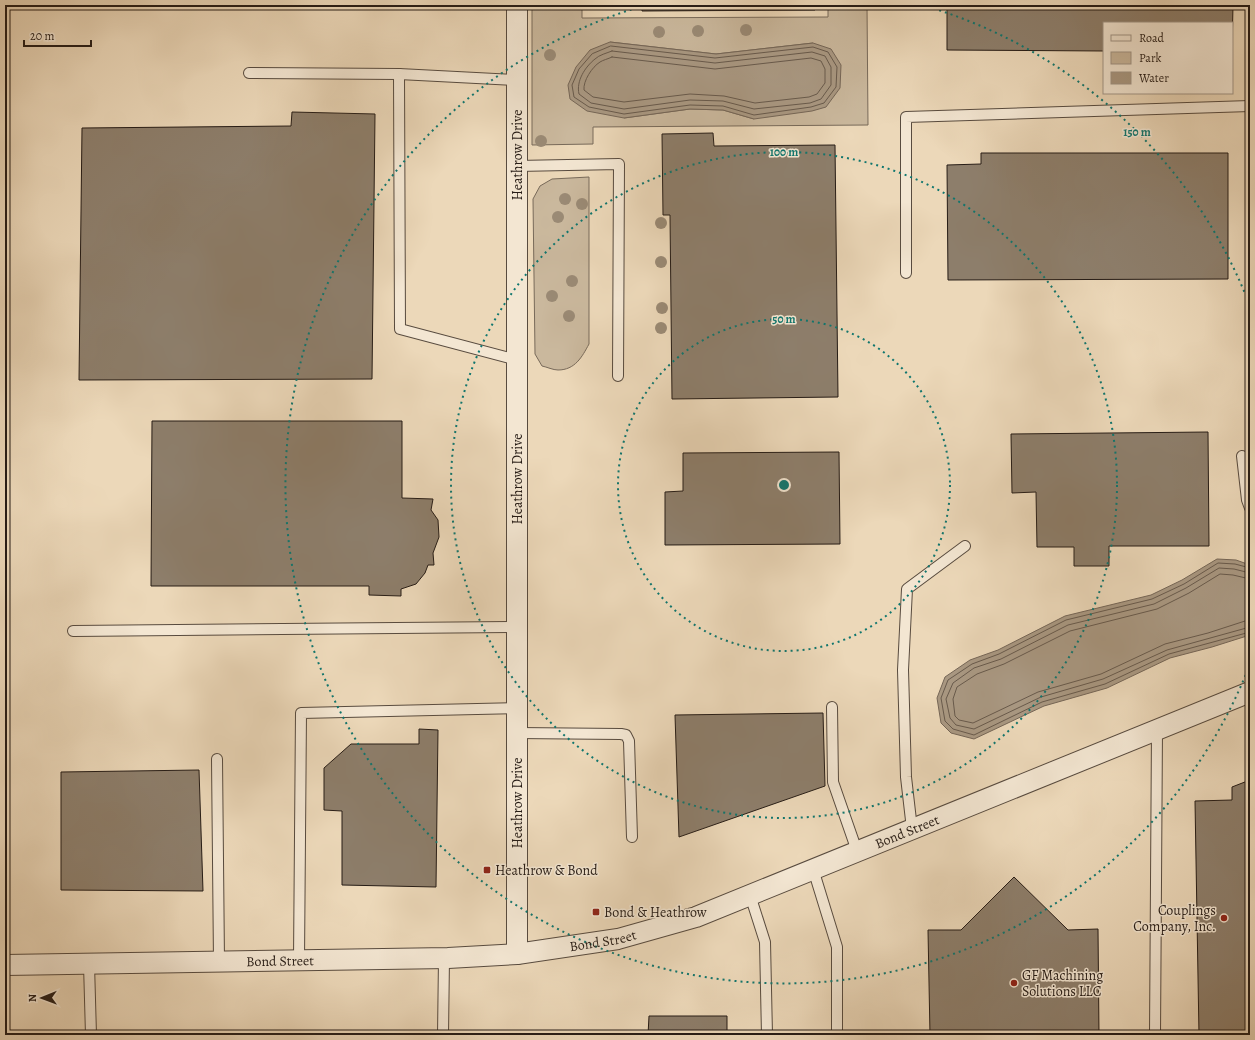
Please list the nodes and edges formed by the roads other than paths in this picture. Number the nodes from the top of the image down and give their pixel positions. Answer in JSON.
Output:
{"nodes":[{"id":1,"x":517,"y":5,"type":"edge"},
{"id":2,"x":249,"y":73,"type":"dead end"},
{"id":3,"x":399,"y":74,"type":"junction"},
{"id":4,"x":517,"y":80,"type":"junction"},
{"id":5,"x":1250,"y":106,"type":"edge"},
{"id":6,"x":517,"y":166,"type":"junction"},
{"id":7,"x":906,"y":274,"type":"dead end"},
{"id":8,"x":517,"y":360,"type":"junction"},
{"id":9,"x":618,"y":376,"type":"dead end"},
{"id":10,"x":1242,"y":456,"type":"dead end"},
{"id":11,"x":1250,"y":508,"type":"edge"},
{"id":12,"x":965,"y":546,"type":"dead end"},
{"id":13,"x":516,"y":627,"type":"junction"},
{"id":14,"x":73,"y":631,"type":"dead end"},
{"id":15,"x":1250,"y":692,"type":"edge"},
{"id":16,"x":832,"y":707,"type":"dead end"},
{"id":17,"x":517,"y":708,"type":"junction"},
{"id":18,"x":1157,"y":730,"type":"junction"},
{"id":19,"x":516,"y":733,"type":"junction"},
{"id":20,"x":217,"y":759,"type":"dead end"},
{"id":21,"x":912,"y":829,"type":"junction"},
{"id":22,"x":632,"y":837,"type":"dead end"},
{"id":23,"x":857,"y":852,"type":"junction"},
{"id":24,"x":813,"y":869,"type":"junction"},
{"id":25,"x":750,"y":895,"type":"junction"},
{"id":26,"x":517,"y":954,"type":"junction"},
{"id":27,"x":444,"y":958,"type":"junction"},
{"id":28,"x":300,"y":960,"type":"junction"},
{"id":29,"x":219,"y":962,"type":"junction"},
{"id":30,"x":89,"y":964,"type":"junction"},
{"id":31,"x":5,"y":965,"type":"edge"},
{"id":32,"x":91,"y":1035,"type":"edge"},
{"id":33,"x":443,"y":1035,"type":"edge"},
{"id":34,"x":767,"y":1035,"type":"edge"},
{"id":35,"x":837,"y":1035,"type":"edge"},
{"id":36,"x":1155,"y":1035,"type":"edge"}],
"edges":[{"from":1,"to":4,"type":"street","name":"Heathrow Drive"},
{"from":2,"to":3,"type":"lane"},
{"from":3,"to":4,"type":"lane"},
{"from":3,"to":8,"type":"lane"},
{"from":4,"to":6,"type":"street","name":"Heathrow Drive"},
{"from":5,"to":7,"type":"lane"},
{"from":6,"to":8,"type":"street","name":"Heathrow Drive"},
{"from":6,"to":9,"type":"lane"},
{"from":8,"to":13,"type":"street","name":"Heathrow Drive"},
{"from":10,"to":11,"type":"lane"},
{"from":12,"to":21,"type":"lane"},
{"from":13,"to":14,"type":"lane"},
{"from":13,"to":17,"type":"street","name":"Heathrow Drive"},
{"from":15,"to":18,"type":"street","name":"Bond Street"},
{"from":16,"to":23,"type":"lane"},
{"from":17,"to":19,"type":"street","name":"Heathrow Drive"},
{"from":17,"to":28,"type":"lane"},
{"from":18,"to":21,"type":"street","name":"Bond Street"},
{"from":18,"to":36,"type":"lane"},
{"from":19,"to":22,"type":"lane"},
{"from":19,"to":26,"type":"street","name":"Heathrow Drive"},
{"from":20,"to":29,"type":"lane"},
{"from":21,"to":23,"type":"street","name":"Bond Street"},
{"from":23,"to":24,"type":"street","name":"Bond Street"},
{"from":24,"to":25,"type":"street","name":"Bond Street"},
{"from":24,"to":35,"type":"lane"},
{"from":25,"to":26,"type":"street","name":"Bond Street"},
{"from":25,"to":34,"type":"lane"},
{"from":26,"to":27,"type":"street","name":"Bond Street"},
{"from":27,"to":28,"type":"street","name":"Bond Street"},
{"from":27,"to":33,"type":"lane"},
{"from":28,"to":29,"type":"street","name":"Bond Street"},
{"from":29,"to":30,"type":"street","name":"Bond Street"},
{"from":30,"to":31,"type":"street","name":"Bond Street"},
{"from":30,"to":32,"type":"lane"}]}
